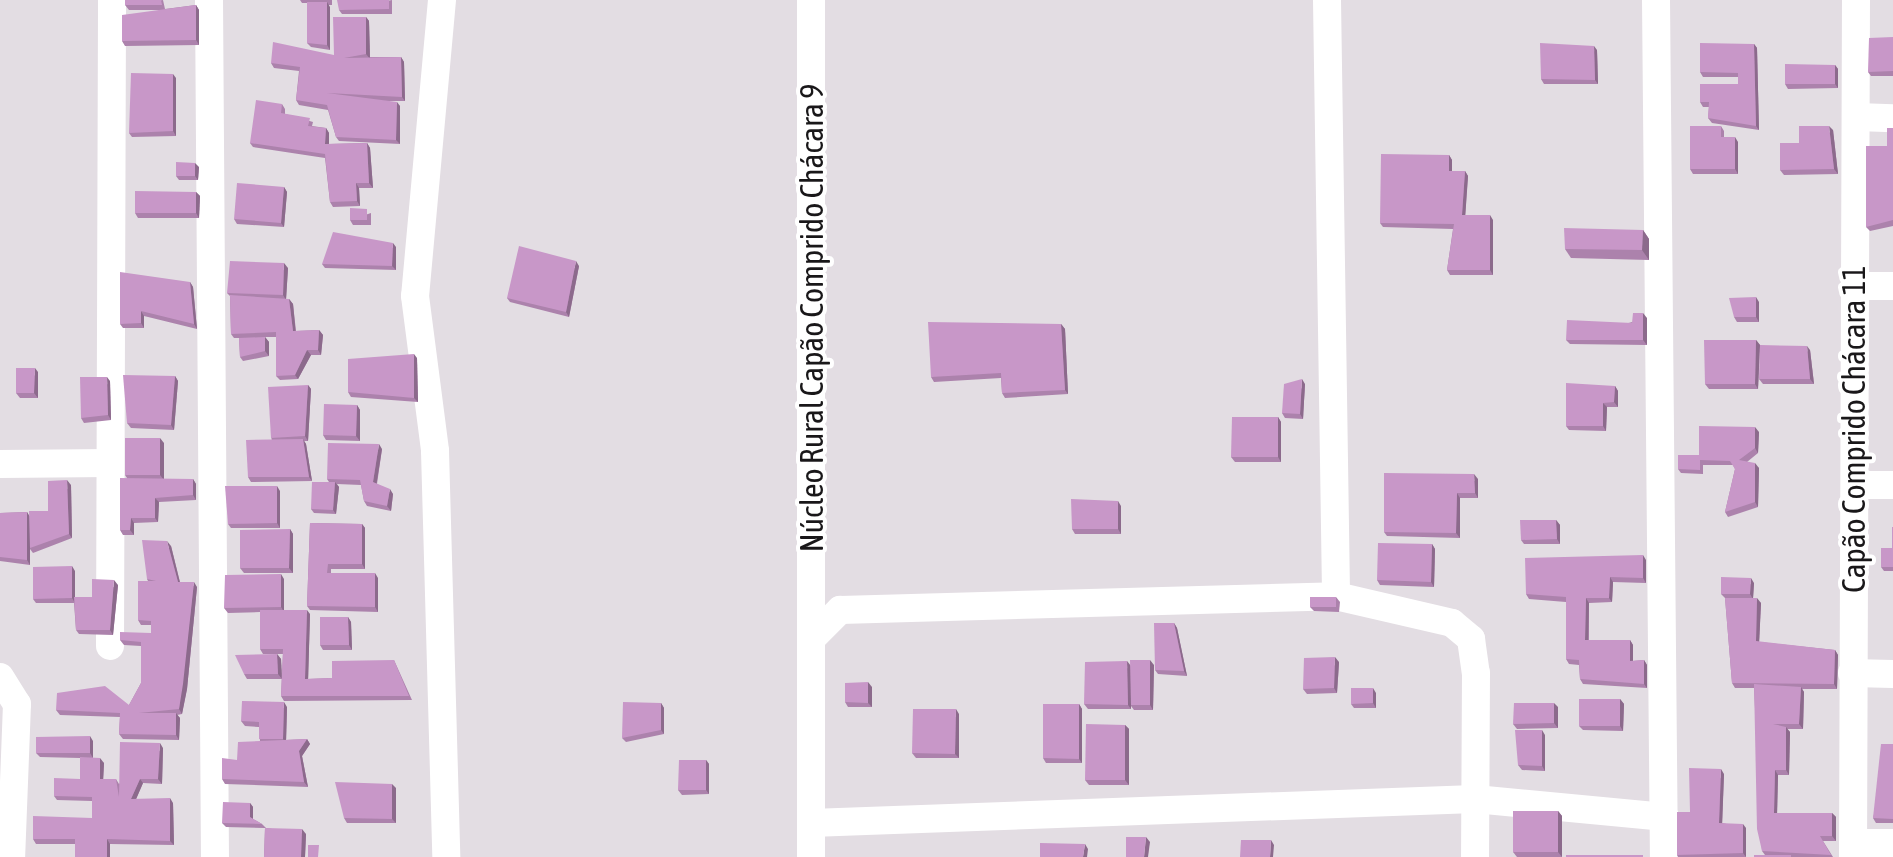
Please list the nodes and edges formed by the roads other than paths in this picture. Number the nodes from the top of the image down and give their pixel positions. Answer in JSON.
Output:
{"nodes":[{"id":1,"x":112,"y":0,"type":"edge"},
{"id":2,"x":209,"y":0,"type":"edge"},
{"id":3,"x":442,"y":0,"type":"edge"},
{"id":4,"x":811,"y":0,"type":"edge"},
{"id":5,"x":1327,"y":0,"type":"edge"},
{"id":6,"x":1656,"y":0,"type":"edge"},
{"id":7,"x":1856,"y":0,"type":"edge"},
{"id":8,"x":1857,"y":117,"type":"junction"},
{"id":9,"x":1893,"y":118,"type":"edge"},
{"id":10,"x":1854,"y":286,"type":"junction"},
{"id":11,"x":1893,"y":286,"type":"edge"},
{"id":12,"x":110,"y":463,"type":"junction"},
{"id":13,"x":0,"y":464,"type":"edge"},
{"id":14,"x":1893,"y":484,"type":"edge"},
{"id":15,"x":1854,"y":485,"type":"junction"},
{"id":16,"x":1336,"y":596,"type":"junction"},
{"id":17,"x":814,"y":636,"type":"junction"},
{"id":18,"x":110,"y":646,"type":"dead end"},
{"id":19,"x":1852,"y":673,"type":"junction"},
{"id":20,"x":1893,"y":674,"type":"edge"},
{"id":21,"x":0,"y":677,"type":"edge"},
{"id":22,"x":1475,"y":799,"type":"junction"},
{"id":23,"x":1665,"y":817,"type":"junction"},
{"id":24,"x":811,"y":823,"type":"junction"},
{"id":25,"x":1893,"y":843,"type":"edge"},
{"id":26,"x":1854,"y":850,"type":"edge"},
{"id":27,"x":11,"y":857,"type":"edge"},
{"id":28,"x":215,"y":857,"type":"edge"},
{"id":29,"x":446,"y":857,"type":"edge"},
{"id":30,"x":811,"y":857,"type":"edge"},
{"id":31,"x":1475,"y":857,"type":"edge"},
{"id":32,"x":1664,"y":857,"type":"edge"}],
"edges":[{"from":1,"to":12,"type":"street"},
{"from":2,"to":28,"type":"street"},
{"from":3,"to":29,"type":"street"},
{"from":4,"to":17,"type":"street","name":"Núcleo Rural Capão Comprido Chácara 9"},
{"from":5,"to":16,"type":"street"},
{"from":6,"to":23,"type":"street"},
{"from":7,"to":8,"type":"street","name":"Capão Comprido Chácara 11"},
{"from":8,"to":9,"type":"street"},
{"from":8,"to":10,"type":"street","name":"Capão Comprido Chácara 11"},
{"from":10,"to":11,"type":"street"},
{"from":10,"to":15,"type":"street","name":"Capão Comprido Chácara 11"},
{"from":12,"to":13,"type":"street"},
{"from":12,"to":18,"type":"street"},
{"from":14,"to":15,"type":"street"},
{"from":15,"to":19,"type":"street","name":"Capão Comprido Chácara 11"},
{"from":16,"to":17,"type":"street"},
{"from":16,"to":22,"type":"street"},
{"from":17,"to":24,"type":"street","name":"Núcleo Rural Capão Comprido Chácara 9"},
{"from":19,"to":20,"type":"street"},
{"from":19,"to":26,"type":"street","name":"Capão Comprido Chácara 11"},
{"from":21,"to":27,"type":"street"},
{"from":22,"to":23,"type":"street"},
{"from":22,"to":24,"type":"street"},
{"from":22,"to":31,"type":"street"},
{"from":23,"to":32,"type":"street"},
{"from":24,"to":30,"type":"street","name":"Núcleo Rural Capão Comprido Chácara 9"},
{"from":25,"to":26,"type":"street"}]}
